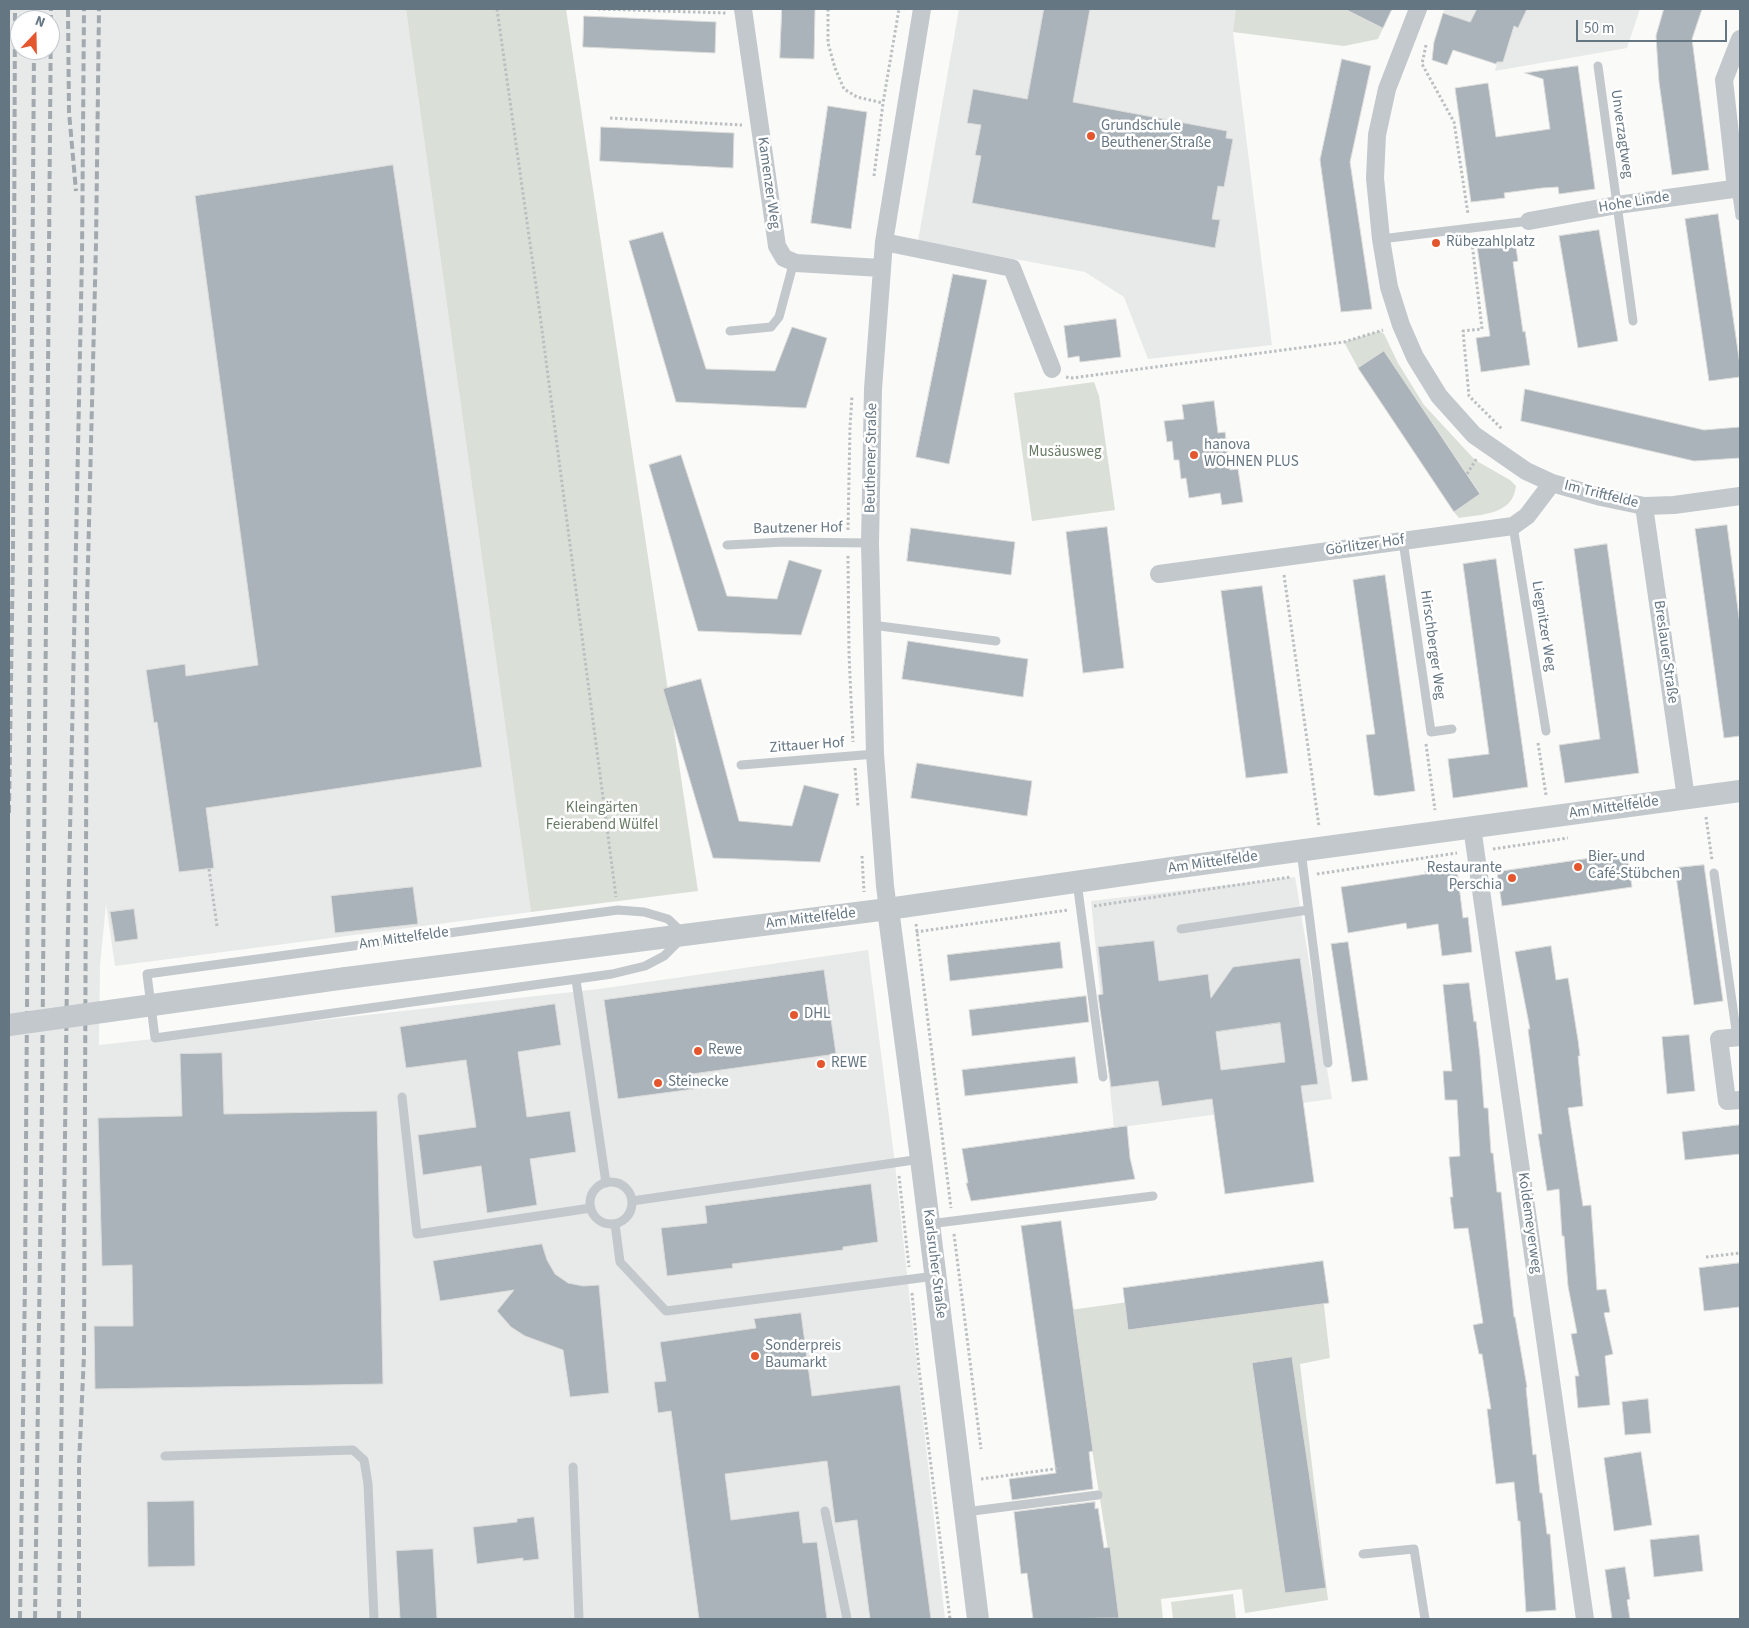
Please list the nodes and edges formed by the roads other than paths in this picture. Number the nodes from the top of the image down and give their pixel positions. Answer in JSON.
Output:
{"nodes":[{"id":1,"x":922,"y":9,"type":"edge"},
{"id":2,"x":1418,"y":9,"type":"edge"},
{"id":3,"x":743,"y":11,"type":"edge"},
{"id":4,"x":1740,"y":39,"type":"edge"},
{"id":5,"x":1598,"y":66,"type":"dead end"},
{"id":6,"x":1738,"y":188,"type":"edge"},
{"id":7,"x":1617,"y":205,"type":"junction"},
{"id":8,"x":1740,"y":216,"type":"edge"},
{"id":9,"x":1529,"y":221,"type":"joint"},
{"id":10,"x":1381,"y":239,"type":"junction"},
{"id":11,"x":884,"y":242,"type":"junction"},
{"id":12,"x":794,"y":261,"type":"junction"},
{"id":13,"x":881,"y":268,"type":"junction"},
{"id":14,"x":1633,"y":321,"type":"dead end"},
{"id":15,"x":730,"y":331,"type":"dead end"},
{"id":16,"x":1052,"y":368,"type":"road end"},
{"id":17,"x":1552,"y":483,"type":"junction"},
{"id":18,"x":1740,"y":496,"type":"edge"},
{"id":19,"x":1644,"y":506,"type":"junction"},
{"id":20,"x":1513,"y":526,"type":"junction"},
{"id":21,"x":1403,"y":541,"type":"junction"},
{"id":22,"x":870,"y":543,"type":"junction"},
{"id":23,"x":727,"y":545,"type":"dead end"},
{"id":24,"x":1159,"y":574,"type":"dead end"},
{"id":25,"x":872,"y":625,"type":"junction"},
{"id":26,"x":996,"y":641,"type":"dead end"},
{"id":27,"x":1452,"y":729,"type":"dead end"},
{"id":28,"x":1546,"y":731,"type":"road end"},
{"id":29,"x":875,"y":754,"type":"junction"},
{"id":30,"x":740,"y":765,"type":"dead end"},
{"id":31,"x":1740,"y":791,"type":"edge"},
{"id":32,"x":1695,"y":797,"type":"junction"},
{"id":33,"x":1472,"y":827,"type":"junction"},
{"id":34,"x":1301,"y":850,"type":"junction"},
{"id":35,"x":1714,"y":873,"type":"road end"},
{"id":36,"x":1077,"y":882,"type":"junction"},
{"id":37,"x":888,"y":909,"type":"junction"},
{"id":38,"x":1308,"y":910,"type":"junction"},
{"id":39,"x":1181,"y":929,"type":"dead end"},
{"id":40,"x":685,"y":935,"type":"junction"},
{"id":41,"x":576,"y":980,"type":"junction"},
{"id":42,"x":9,"y":1025,"type":"edge"},
{"id":43,"x":1739,"y":1037,"type":"edge"},
{"id":44,"x":1328,"y":1063,"type":"dead end"},
{"id":45,"x":1103,"y":1078,"type":"dead end"},
{"id":46,"x":402,"y":1097,"type":"dead end"},
{"id":47,"x":1740,"y":1100,"type":"edge"},
{"id":48,"x":921,"y":1159,"type":"junction"},
{"id":49,"x":606,"y":1183,"type":"junction"},
{"id":50,"x":1153,"y":1196,"type":"dead end"},
{"id":51,"x":632,"y":1201,"type":"junction"},
{"id":52,"x":591,"y":1208,"type":"junction"},
{"id":53,"x":615,"y":1224,"type":"junction"},
{"id":54,"x":929,"y":1224,"type":"junction"},
{"id":55,"x":936,"y":1276,"type":"junction"},
{"id":56,"x":165,"y":1456,"type":"dead end"},
{"id":57,"x":573,"y":1467,"type":"dead end"},
{"id":58,"x":1098,"y":1495,"type":"dead end"},
{"id":59,"x":824,"y":1510,"type":"dead end"},
{"id":60,"x":965,"y":1512,"type":"junction"},
{"id":61,"x":1363,"y":1554,"type":"dead end"},
{"id":62,"x":374,"y":1619,"type":"edge"},
{"id":63,"x":579,"y":1619,"type":"edge"},
{"id":64,"x":847,"y":1619,"type":"edge"},
{"id":65,"x":978,"y":1619,"type":"edge"},
{"id":66,"x":1425,"y":1619,"type":"edge"},
{"id":67,"x":1585,"y":1619,"type":"edge"}],
"edges":[{"from":1,"to":11,"type":"street","name":"Beuthener Straße"},
{"from":2,"to":10,"type":"street"},
{"from":3,"to":12,"type":"street","name":"Kamenzer Weg"},
{"from":4,"to":6,"type":"street"},
{"from":5,"to":7,"type":"lane","name":"Unverzagtweg"},
{"from":6,"to":7,"type":"street","name":"Hohe Linde"},
{"from":6,"to":8,"type":"lane"},
{"from":7,"to":9,"type":"street","name":"Hohe Linde"},
{"from":7,"to":14,"type":"lane","name":"Unverzagtweg"},
{"from":9,"to":10,"type":"lane"},
{"from":10,"to":17,"type":"street"},
{"from":11,"to":13,"type":"street","name":"Beuthener Straße"},
{"from":11,"to":16,"type":"street"},
{"from":12,"to":13,"type":"street"},
{"from":12,"to":15,"type":"lane"},
{"from":13,"to":22,"type":"street","name":"Beuthener Straße"},
{"from":17,"to":19,"type":"street","name":"Im Triftfelde"},
{"from":17,"to":20,"type":"street"},
{"from":18,"to":19,"type":"street","name":"Im Triftfelde"},
{"from":19,"to":32,"type":"street","name":"Breslauer Straße"},
{"from":20,"to":21,"type":"street","name":"Görlitzer Hof"},
{"from":20,"to":28,"type":"lane","name":"Liegnitzer Weg"},
{"from":21,"to":24,"type":"street","name":"Görlitzer Hof"},
{"from":21,"to":27,"type":"lane","name":"Hirschberger Weg"},
{"from":22,"to":23,"type":"lane","name":"Bautzener Hof"},
{"from":22,"to":25,"type":"street","name":"Beuthener Straße"},
{"from":25,"to":26,"type":"lane"},
{"from":25,"to":29,"type":"street","name":"Beuthener Straße"},
{"from":29,"to":30,"type":"lane","name":"Zittauer Hof"},
{"from":29,"to":37,"type":"street","name":"Beuthener Straße"},
{"from":31,"to":32,"type":"street","name":"Am Mittelfelde"},
{"from":32,"to":33,"type":"street","name":"Am Mittelfelde"},
{"from":33,"to":34,"type":"street","name":"Am Mittelfelde"},
{"from":33,"to":67,"type":"street","name":"Koldemeyerweg"},
{"from":34,"to":36,"type":"street","name":"Am Mittelfelde"},
{"from":34,"to":38,"type":"lane"},
{"from":35,"to":43,"type":"lane"},
{"from":36,"to":37,"type":"street","name":"Am Mittelfelde"},
{"from":36,"to":45,"type":"lane"},
{"from":37,"to":40,"type":"street","name":"Am Mittelfelde"},
{"from":37,"to":48,"type":"street","name":"Karlsruher Straße"},
{"from":38,"to":39,"type":"lane"},
{"from":38,"to":44,"type":"lane"},
{"from":40,"to":41,"type":"lane","name":"Am Mittelfelde"},
{"from":40,"to":41,"type":"lane","name":"Am Mittelfelde"},
{"from":40,"to":42,"type":"street","name":"Am Mittelfelde","bridge":true},
{"from":41,"to":49,"type":"lane"},
{"from":43,"to":47,"type":"street"},
{"from":46,"to":52,"type":"lane"},
{"from":48,"to":51,"type":"lane"},
{"from":48,"to":54,"type":"street","name":"Karlsruher Straße"},
{"from":49,"to":51,"type":"lane"},
{"from":49,"to":52,"type":"lane"},
{"from":50,"to":54,"type":"lane"},
{"from":51,"to":53,"type":"lane"},
{"from":52,"to":53,"type":"lane"},
{"from":53,"to":55,"type":"lane"},
{"from":54,"to":55,"type":"street","name":"Karlsruher Straße"},
{"from":55,"to":60,"type":"street","name":"Karlsruher Straße"},
{"from":56,"to":62,"type":"lane"},
{"from":57,"to":63,"type":"lane"},
{"from":58,"to":60,"type":"lane"},
{"from":59,"to":64,"type":"lane"},
{"from":60,"to":65,"type":"street","name":"Karlsruher Straße"},
{"from":61,"to":66,"type":"lane"}]}
